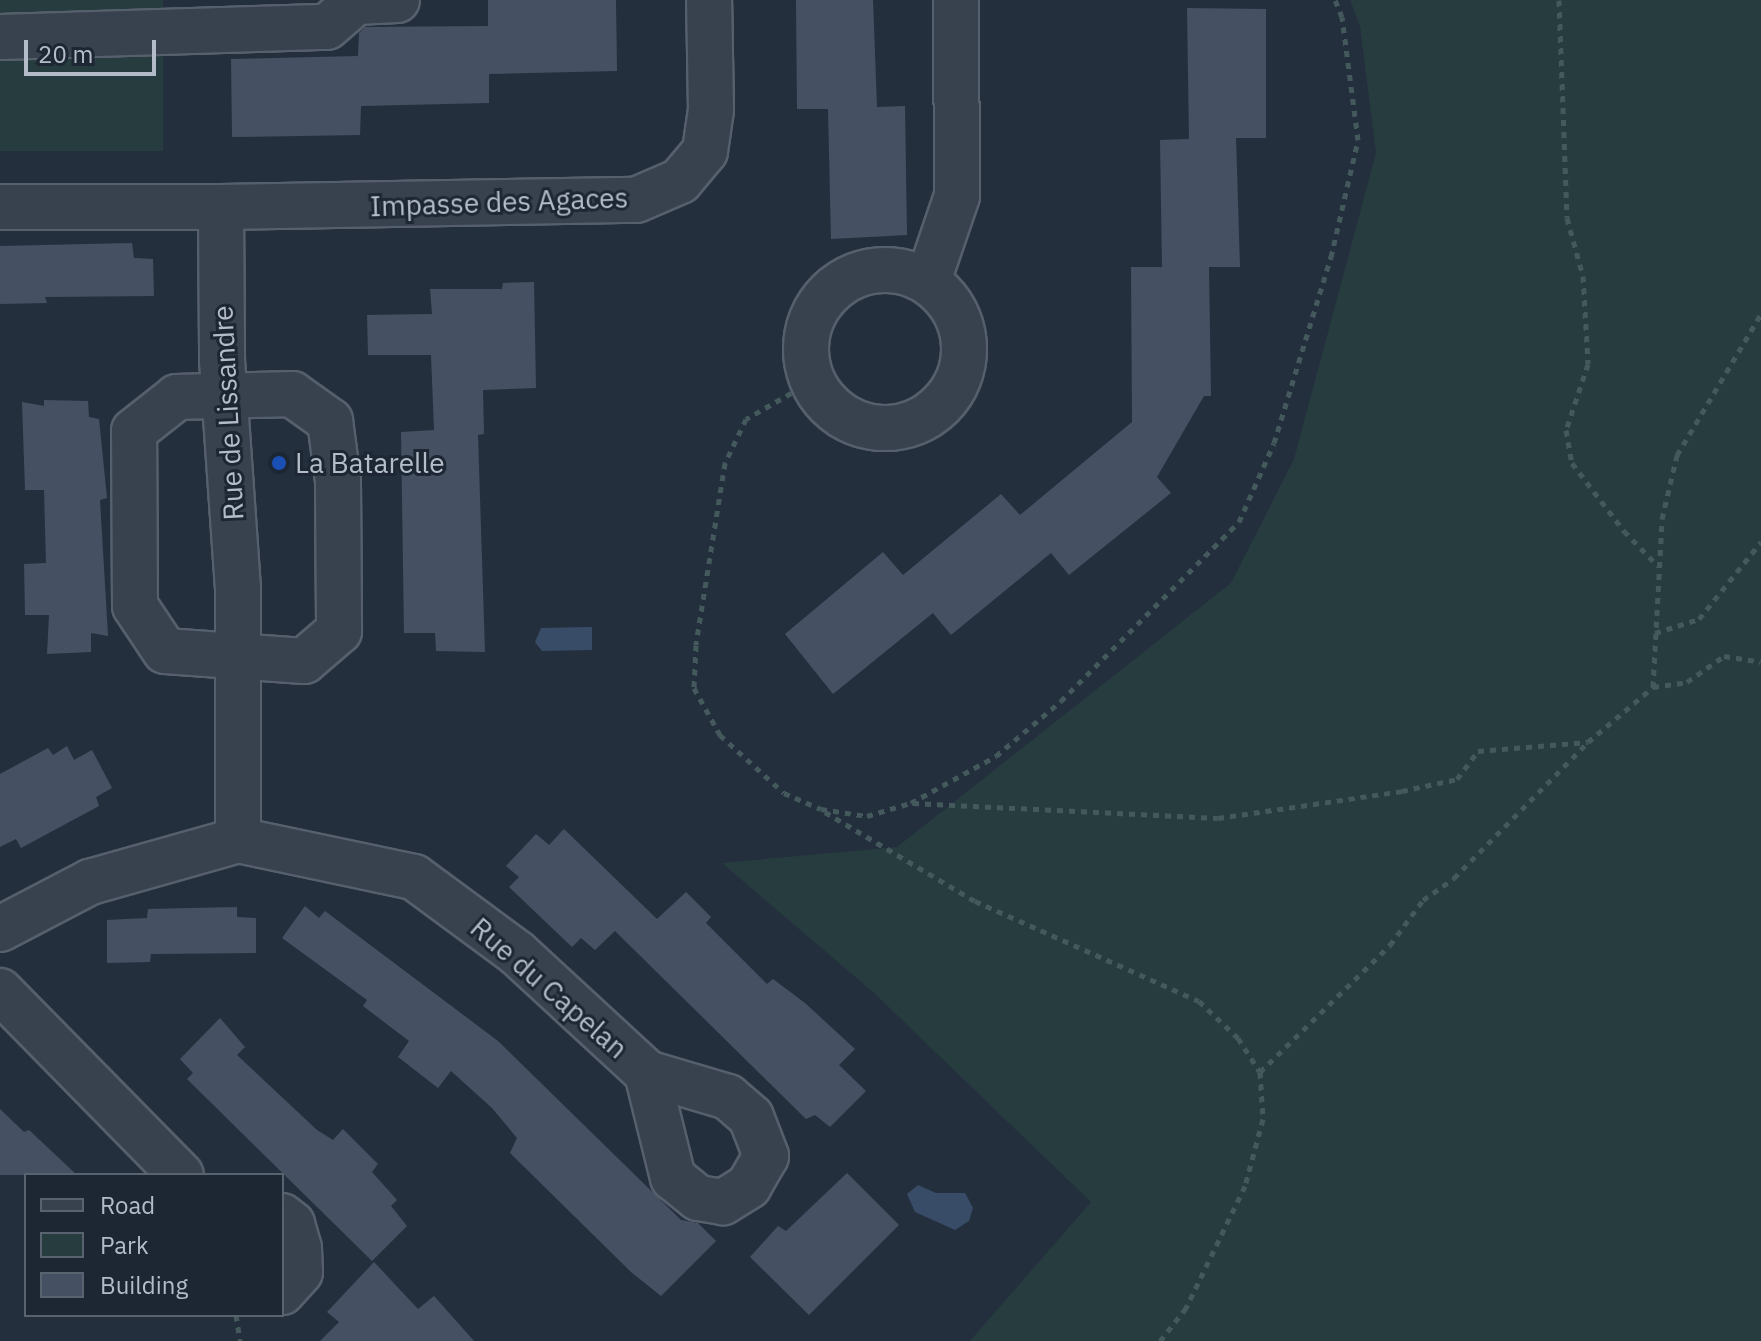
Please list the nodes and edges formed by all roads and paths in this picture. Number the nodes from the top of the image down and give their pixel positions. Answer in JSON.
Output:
{"nodes":[{"id":1,"x":397,"y":0,"type":"edge"},
{"id":2,"x":709,"y":0,"type":"edge"},
{"id":3,"x":956,"y":0,"type":"edge"},
{"id":4,"x":1335,"y":0,"type":"edge"},
{"id":5,"x":1559,"y":0,"type":"edge"},
{"id":6,"x":1,"y":37,"type":"edge"},
{"id":7,"x":0,"y":207,"type":"edge"},
{"id":8,"x":221,"y":207,"type":"junction"},
{"id":9,"x":928,"y":281,"type":"junction"},
{"id":10,"x":1761,"y":314,"type":"edge"},
{"id":11,"x":812,"y":381,"type":"junction"},
{"id":12,"x":225,"y":395,"type":"junction"},
{"id":13,"x":1761,"y":542,"type":"edge"},
{"id":14,"x":1658,"y":566,"type":"junction"},
{"id":15,"x":1655,"y":633,"type":"junction"},
{"id":16,"x":239,"y":659,"type":"junction"},
{"id":17,"x":1761,"y":662,"type":"edge"},
{"id":18,"x":1653,"y":687,"type":"junction"},
{"id":19,"x":1588,"y":742,"type":"junction"},
{"id":20,"x":911,"y":803,"type":"junction"},
{"id":21,"x":821,"y":809,"type":"junction"},
{"id":22,"x":238,"y":840,"type":"junction"},
{"id":23,"x":0,"y":929,"type":"edge"},
{"id":24,"x":0,"y":991,"type":"edge"},
{"id":25,"x":1260,"y":1072,"type":"junction"},
{"id":26,"x":647,"y":1073,"type":"dead end"},
{"id":27,"x":179,"y":1173,"type":"edge"},
{"id":28,"x":284,"y":1219,"type":"edge"},
{"id":29,"x":284,"y":1290,"type":"edge"},
{"id":30,"x":236,"y":1317,"type":"edge"},
{"id":31,"x":240,"y":1341,"type":"edge"},
{"id":32,"x":1160,"y":1341,"type":"edge"}],
"edges":[{"from":1,"to":6,"type":"street"},
{"from":2,"to":8,"type":"street","name":"Impasse des Agaces"},
{"from":3,"to":9,"type":"street"},
{"from":4,"to":20,"type":"path"},
{"from":5,"to":14,"type":"path"},
{"from":7,"to":8,"type":"street"},
{"from":8,"to":12,"type":"street","name":"Rue de Lissandre"},
{"from":9,"to":11,"type":"street"},
{"from":9,"to":11,"type":"street"},
{"from":10,"to":14,"type":"path"},
{"from":11,"to":21,"type":"path"},
{"from":12,"to":16,"type":"street","name":"Rue de Lissandre"},
{"from":12,"to":16,"type":"street"},
{"from":12,"to":16,"type":"street"},
{"from":13,"to":15,"type":"path"},
{"from":14,"to":15,"type":"path"},
{"from":15,"to":18,"type":"path"},
{"from":16,"to":22,"type":"street","name":"Rue de Lissandre"},
{"from":17,"to":18,"type":"path"},
{"from":18,"to":19,"type":"path"},
{"from":19,"to":20,"type":"path"},
{"from":19,"to":25,"type":"path"},
{"from":20,"to":21,"type":"path"},
{"from":21,"to":25,"type":"path"},
{"from":22,"to":23,"type":"street","name":"Rue du Capelan"},
{"from":22,"to":26,"type":"street","name":"Rue du Capelan"},
{"from":24,"to":27,"type":"street"},
{"from":25,"to":32,"type":"path"},
{"from":28,"to":29,"type":"street"},
{"from":30,"to":31,"type":"path"}]}
